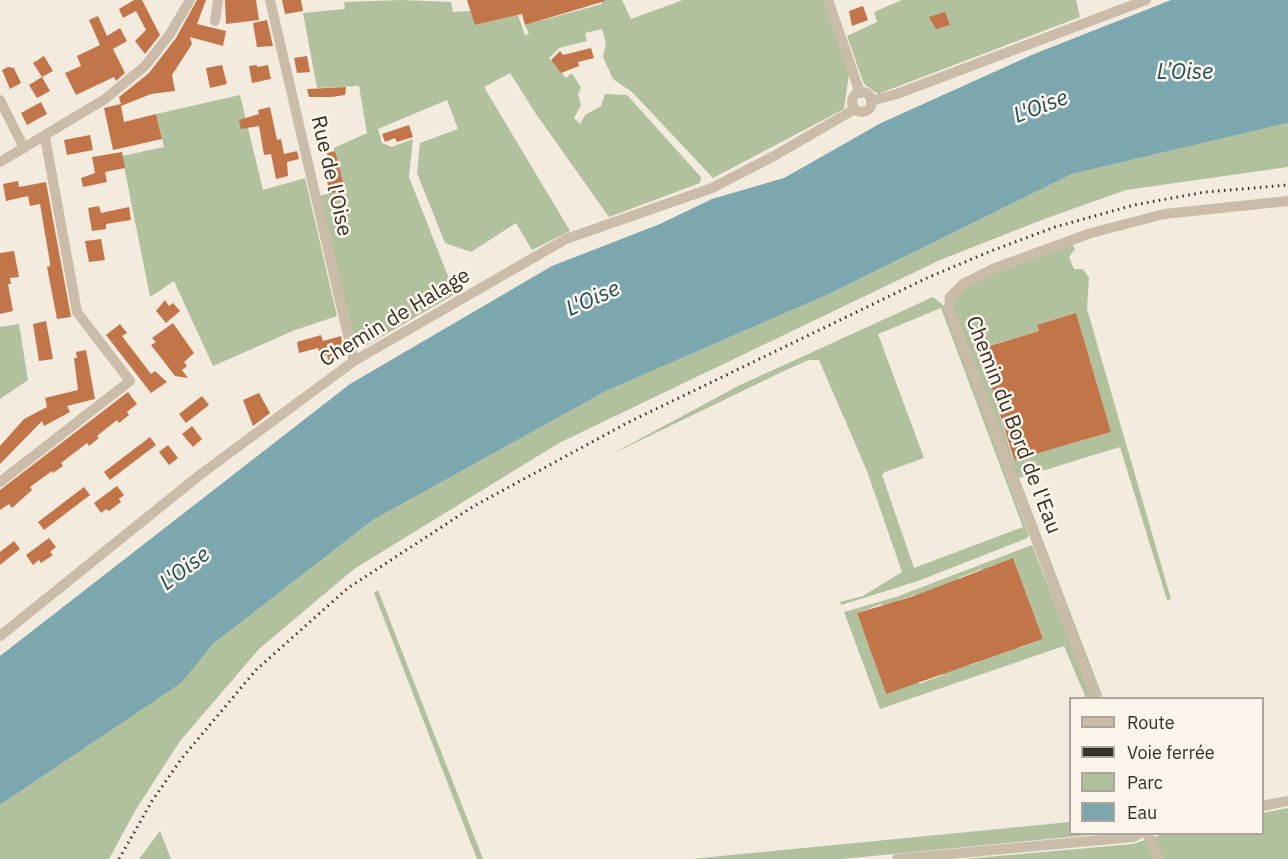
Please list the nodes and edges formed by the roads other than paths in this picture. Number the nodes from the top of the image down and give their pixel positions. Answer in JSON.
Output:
{"nodes":[{"id":1,"x":190,"y":0,"type":"edge"},
{"id":2,"x":218,"y":0,"type":"edge"},
{"id":3,"x":270,"y":0,"type":"edge"},
{"id":4,"x":828,"y":0,"type":"edge"},
{"id":5,"x":1146,"y":0,"type":"edge"},
{"id":6,"x":215,"y":21,"type":"dead end"},
{"id":7,"x":860,"y":93,"type":"junction"},
{"id":8,"x":0,"y":100,"type":"edge"},
{"id":9,"x":871,"y":101,"type":"junction"},
{"id":10,"x":855,"y":109,"type":"junction"},
{"id":11,"x":45,"y":137,"type":"junction"},
{"id":12,"x":24,"y":148,"type":"junction"},
{"id":13,"x":0,"y":162,"type":"edge"},
{"id":14,"x":1288,"y":201,"type":"edge"},
{"id":15,"x":354,"y":362,"type":"junction"},
{"id":16,"x":0,"y":482,"type":"edge"},
{"id":17,"x":0,"y":636,"type":"edge"},
{"id":18,"x":1095,"y":697,"type":"edge"},
{"id":19,"x":1288,"y":801,"type":"edge"},
{"id":20,"x":1264,"y":806,"type":"edge"},
{"id":21,"x":1137,"y":835,"type":"edge"},
{"id":22,"x":1148,"y":835,"type":"edge"},
{"id":23,"x":897,"y":859,"type":"edge"},
{"id":24,"x":1160,"y":859,"type":"edge"}],
"edges":[{"from":1,"to":11,"type":"street"},
{"from":2,"to":6,"type":"street"},
{"from":3,"to":15,"type":"street","name":"Rue de l'Oise"},
{"from":4,"to":7,"type":"street"},
{"from":5,"to":9,"type":"street"},
{"from":7,"to":9,"type":"street"},
{"from":7,"to":10,"type":"street"},
{"from":8,"to":12,"type":"street"},
{"from":9,"to":10,"type":"street"},
{"from":10,"to":15,"type":"street","name":"Chemin de Halage"},
{"from":11,"to":12,"type":"street"},
{"from":11,"to":16,"type":"street"},
{"from":12,"to":13,"type":"street"},
{"from":14,"to":18,"type":"street","name":"Chemin du Bord de l'Eau"},
{"from":15,"to":17,"type":"street","name":"Chemin de Halage"},
{"from":19,"to":20,"type":"street"},
{"from":21,"to":23,"type":"street"},
{"from":22,"to":24,"type":"street"}]}
